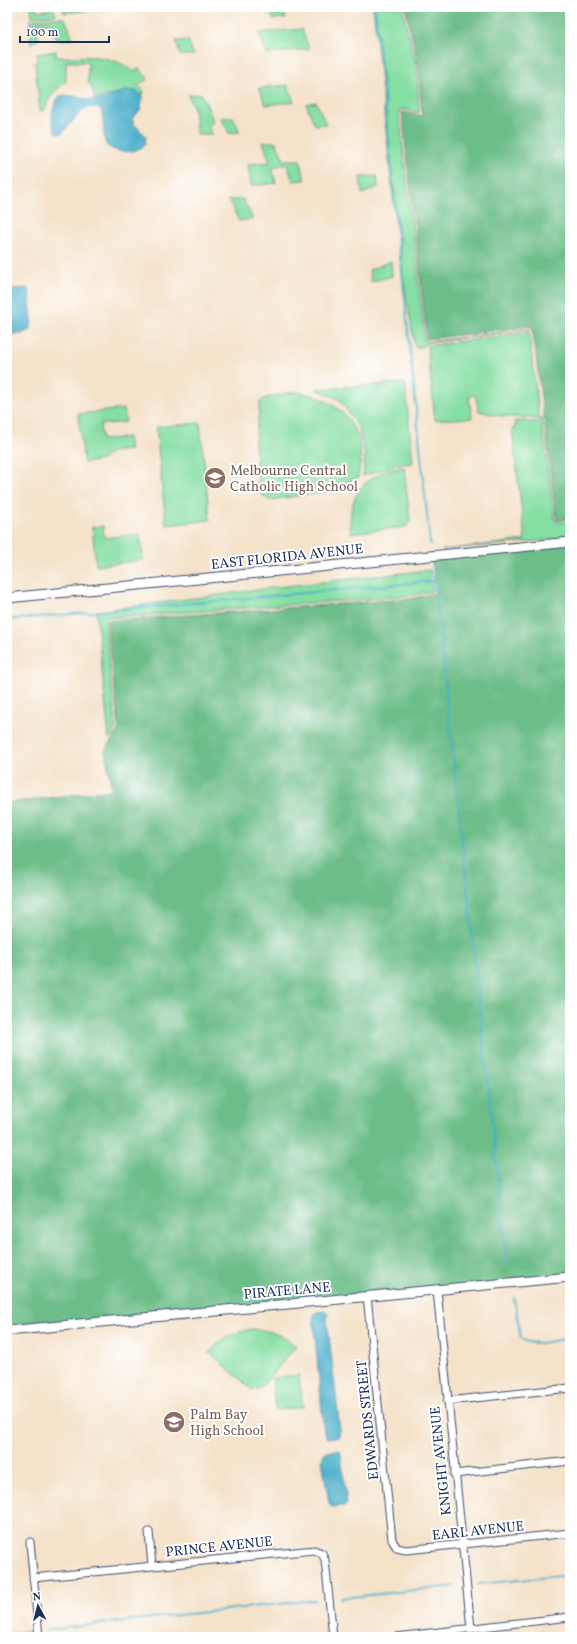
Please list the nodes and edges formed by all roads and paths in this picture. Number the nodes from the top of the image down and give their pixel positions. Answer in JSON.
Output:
{"nodes":[{"id":1,"x":570,"y":542,"type":"edge"},
{"id":2,"x":7,"y":598,"type":"edge"},
{"id":3,"x":570,"y":1277,"type":"edge"},
{"id":4,"x":437,"y":1290,"type":"junction"},
{"id":5,"x":367,"y":1296,"type":"junction"},
{"id":6,"x":7,"y":1331,"type":"edge"},
{"id":7,"x":570,"y":1388,"type":"edge"},
{"id":8,"x":447,"y":1401,"type":"junction"},
{"id":9,"x":570,"y":1461,"type":"edge"},
{"id":10,"x":454,"y":1474,"type":"junction"},
{"id":11,"x":149,"y":1532,"type":"dead end"},
{"id":12,"x":570,"y":1533,"type":"edge"},
{"id":13,"x":392,"y":1540,"type":"joint"},
{"id":14,"x":30,"y":1542,"type":"dead end"},
{"id":15,"x":461,"y":1544,"type":"junction"},
{"id":16,"x":152,"y":1566,"type":"junction"},
{"id":17,"x":33,"y":1578,"type":"junction"},
{"id":18,"x":570,"y":1617,"type":"edge"},
{"id":19,"x":471,"y":1629,"type":"junction"},
{"id":20,"x":455,"y":1634,"type":"edge"},
{"id":21,"x":39,"y":1637,"type":"edge"},
{"id":22,"x":334,"y":1637,"type":"edge"},
{"id":23,"x":396,"y":1637,"type":"edge"}],
"edges":[{"from":1,"to":2,"type":"street","name":"EAST FLORIDA AVENUE"},
{"from":3,"to":4,"type":"street","name":"PIRATE LANE"},
{"from":4,"to":5,"type":"street","name":"PIRATE LANE"},
{"from":4,"to":8,"type":"street","name":"KNIGHT AVENUE"},
{"from":5,"to":6,"type":"street","name":"PIRATE LANE"},
{"from":5,"to":13,"type":"street","name":"EDWARDS STREET"},
{"from":7,"to":8,"type":"street"},
{"from":8,"to":10,"type":"street","name":"KNIGHT AVENUE"},
{"from":9,"to":10,"type":"street"},
{"from":10,"to":15,"type":"street","name":"KNIGHT AVENUE"},
{"from":11,"to":16,"type":"street"},
{"from":12,"to":15,"type":"street","name":"EARL AVENUE"},
{"from":13,"to":15,"type":"street","name":"EARL AVENUE"},
{"from":14,"to":17,"type":"street"},
{"from":15,"to":19,"type":"street","name":"KNIGHT AVENUE"},
{"from":16,"to":17,"type":"street","name":"PRINCE AVENUE"},
{"from":16,"to":22,"type":"street","name":"PRINCE AVENUE"},
{"from":17,"to":21,"type":"street"},
{"from":18,"to":19,"type":"street"},
{"from":19,"to":20,"type":"street"},
{"from":20,"to":23,"type":"street"}]}
